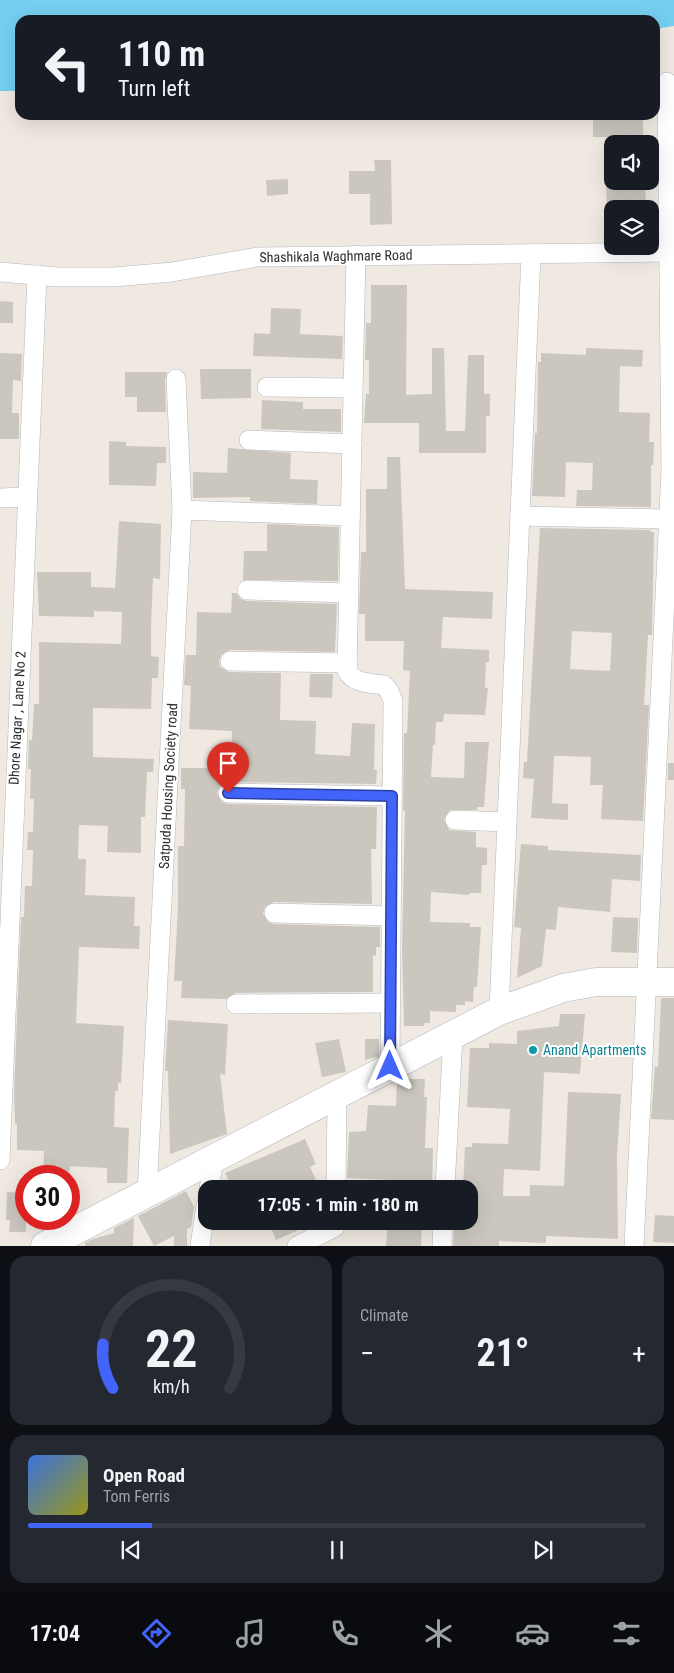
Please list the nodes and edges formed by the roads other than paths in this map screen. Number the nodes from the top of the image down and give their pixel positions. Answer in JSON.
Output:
{"nodes":[{"id":1,"x":667,"y":82,"type":"dead end"},
{"id":2,"x":671,"y":252,"type":"edge"},
{"id":3,"x":531,"y":254,"type":"junction"},
{"id":4,"x":356,"y":256,"type":"junction"},
{"id":5,"x":0,"y":272,"type":"edge"},
{"id":6,"x":36,"y":275,"type":"junction"},
{"id":7,"x":176,"y":379,"type":"dead end"},
{"id":8,"x":267,"y":387,"type":"dead end"},
{"id":9,"x":353,"y":388,"type":"junction"},
{"id":10,"x":249,"y":440,"type":"dead end"},
{"id":11,"x":352,"y":444,"type":"junction"},
{"id":12,"x":28,"y":497,"type":"junction"},
{"id":13,"x":0,"y":498,"type":"edge"},
{"id":14,"x":182,"y":510,"type":"junction"},
{"id":15,"x":350,"y":516,"type":"junction"},
{"id":16,"x":520,"y":516,"type":"junction"},
{"id":17,"x":669,"y":519,"type":"junction"},
{"id":18,"x":247,"y":590,"type":"dead end"},
{"id":19,"x":349,"y":593,"type":"junction"},
{"id":20,"x":230,"y":661,"type":"dead end"},
{"id":21,"x":348,"y":664,"type":"junction"},
{"id":22,"x":667,"y":697,"type":"edge"},
{"id":23,"x":8,"y":732,"type":"edge"},
{"id":24,"x":228,"y":793,"type":"dead end"},
{"id":25,"x":392,"y":796,"type":"junction"},
{"id":26,"x":455,"y":820,"type":"dead end"},
{"id":27,"x":507,"y":822,"type":"junction"},
{"id":28,"x":274,"y":913,"type":"dead end"},
{"id":29,"x":391,"y":916,"type":"junction"},
{"id":30,"x":646,"y":982,"type":"junction"},
{"id":31,"x":674,"y":982,"type":"edge"},
{"id":32,"x":390,"y":1003,"type":"junction"},
{"id":33,"x":236,"y":1004,"type":"dead end"},
{"id":34,"x":499,"y":1011,"type":"junction"},
{"id":35,"x":453,"y":1035,"type":"junction"},
{"id":36,"x":390,"y":1066,"type":"junction"},
{"id":37,"x":337,"y":1094,"type":"junction"},
{"id":38,"x":214,"y":1158,"type":"junction"},
{"id":39,"x":0,"y":1160,"type":"edge"},
{"id":40,"x":210,"y":1180,"type":"edge"},
{"id":41,"x":336,"y":1180,"type":"edge"},
{"id":42,"x":445,"y":1180,"type":"edge"},
{"id":43,"x":147,"y":1193,"type":"junction"},
{"id":44,"x":202,"y":1230,"type":"edge"},
{"id":45,"x":443,"y":1230,"type":"edge"},
{"id":46,"x":335,"y":1231,"type":"edge"},
{"id":47,"x":79,"y":1236,"type":"edge"},
{"id":48,"x":45,"y":1246,"type":"edge"},
{"id":49,"x":200,"y":1246,"type":"edge"},
{"id":50,"x":297,"y":1246,"type":"edge"},
{"id":51,"x":442,"y":1246,"type":"edge"},
{"id":52,"x":634,"y":1246,"type":"edge"}],
"edges":[{"from":1,"to":2,"type":"street"},
{"from":2,"to":3,"type":"street","name":"Shashikala Waghmare Road"},
{"from":2,"to":17,"type":"street"},
{"from":3,"to":4,"type":"street","name":"Shashikala Waghmare Road"},
{"from":3,"to":16,"type":"street"},
{"from":4,"to":6,"type":"street","name":"Shashikala Waghmare Road"},
{"from":4,"to":9,"type":"street"},
{"from":5,"to":6,"type":"street","name":"Shashikala Waghmare Road"},
{"from":6,"to":12,"type":"street","name":"Dhore Nagar , Lane No 2"},
{"from":7,"to":14,"type":"street","name":"Satpuda Housing Society road"},
{"from":8,"to":9,"type":"street"},
{"from":9,"to":11,"type":"street"},
{"from":10,"to":11,"type":"street"},
{"from":11,"to":15,"type":"street"},
{"from":12,"to":13,"type":"street"},
{"from":12,"to":23,"type":"street","name":"Dhore Nagar , Lane No 2"},
{"from":14,"to":15,"type":"street"},
{"from":14,"to":43,"type":"street","name":"Satpuda Housing Society road"},
{"from":15,"to":19,"type":"street"},
{"from":16,"to":17,"type":"street"},
{"from":16,"to":27,"type":"street"},
{"from":17,"to":22,"type":"street"},
{"from":18,"to":19,"type":"street"},
{"from":19,"to":21,"type":"street"},
{"from":20,"to":21,"type":"street"},
{"from":21,"to":25,"type":"street"},
{"from":22,"to":30,"type":"street"},
{"from":23,"to":39,"type":"street","name":"Dhore Nagar , Lane No 2"},
{"from":24,"to":25,"type":"street"},
{"from":25,"to":29,"type":"street"},
{"from":26,"to":27,"type":"street"},
{"from":27,"to":34,"type":"street"},
{"from":28,"to":29,"type":"street"},
{"from":29,"to":32,"type":"street"},
{"from":30,"to":31,"type":"street"},
{"from":30,"to":34,"type":"street"},
{"from":30,"to":52,"type":"street"},
{"from":32,"to":33,"type":"street"},
{"from":32,"to":36,"type":"street"},
{"from":34,"to":35,"type":"street"},
{"from":35,"to":36,"type":"street"},
{"from":35,"to":42,"type":"street"},
{"from":36,"to":37,"type":"street"},
{"from":37,"to":38,"type":"street"},
{"from":37,"to":41,"type":"street"},
{"from":38,"to":40,"type":"street"},
{"from":38,"to":43,"type":"street"},
{"from":43,"to":47,"type":"street"},
{"from":44,"to":49,"type":"street"},
{"from":45,"to":51,"type":"street"},
{"from":46,"to":50,"type":"street"},
{"from":47,"to":48,"type":"street"}]}
